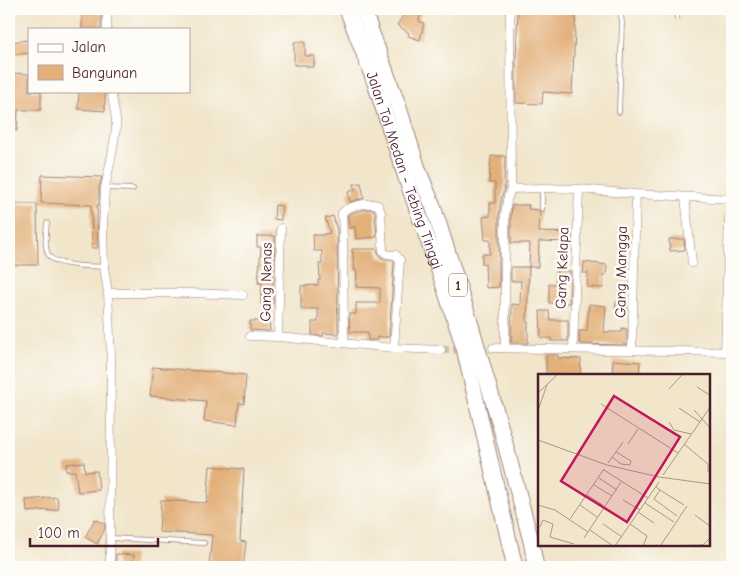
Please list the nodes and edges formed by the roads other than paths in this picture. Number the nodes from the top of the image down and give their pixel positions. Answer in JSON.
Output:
{"nodes":[{"id":1,"x":107,"y":9,"type":"edge"},
{"id":2,"x":347,"y":9,"type":"edge"},
{"id":3,"x":363,"y":9,"type":"edge"},
{"id":4,"x":510,"y":9,"type":"edge"},
{"id":5,"x":620,"y":9,"type":"edge"},
{"id":6,"x":677,"y":9,"type":"edge"},
{"id":7,"x":677,"y":18,"type":"dead end"},
{"id":8,"x":107,"y":28,"type":"edge"},
{"id":9,"x":110,"y":92,"type":"edge"},
{"id":10,"x":619,"y":112,"type":"dead end"},
{"id":11,"x":105,"y":188,"type":"junction"},
{"id":12,"x":542,"y":188,"type":"junction"},
{"id":13,"x":133,"y":189,"type":"dead end"},
{"id":14,"x":511,"y":189,"type":"junction"},
{"id":15,"x":579,"y":189,"type":"junction"},
{"id":16,"x":636,"y":194,"type":"junction"},
{"id":17,"x":685,"y":197,"type":"junction"},
{"id":18,"x":732,"y":199,"type":"edge"},
{"id":19,"x":542,"y":209,"type":"dead end"},
{"id":20,"x":729,"y":218,"type":"dead end"},
{"id":21,"x":47,"y":223,"type":"dead end"},
{"id":22,"x":280,"y":228,"type":"dead end"},
{"id":23,"x":692,"y":264,"type":"dead end"},
{"id":24,"x":104,"y":267,"type":"junction"},
{"id":25,"x":108,"y":293,"type":"junction"},
{"id":26,"x":243,"y":295,"type":"dead end"},
{"id":27,"x":250,"y":336,"type":"dead end"},
{"id":28,"x":278,"y":337,"type":"junction"},
{"id":29,"x":344,"y":343,"type":"junction"},
{"id":30,"x":394,"y":348,"type":"junction"},
{"id":31,"x":493,"y":348,"type":"tunnel mouth"},
{"id":32,"x":505,"y":348,"type":"junction"},
{"id":33,"x":573,"y":349,"type":"junction"},
{"id":34,"x":441,"y":350,"type":"tunnel mouth"},
{"id":35,"x":632,"y":350,"type":"junction"},
{"id":36,"x":728,"y":352,"type":"edge"},
{"id":37,"x":111,"y":538,"type":"junction"},
{"id":38,"x":204,"y":544,"type":"dead end"},
{"id":39,"x":110,"y":567,"type":"edge"},
{"id":40,"x":515,"y":567,"type":"edge"},
{"id":41,"x":536,"y":567,"type":"edge"}],
"edges":[{"from":1,"to":8,"type":"street"},
{"from":2,"to":40,"type":"highway","name":"Jalan Tol Medan - Tebing Tinggi","number":"1"},
{"from":3,"to":41,"type":"highway","number":"1"},
{"from":4,"to":14,"type":"street"},
{"from":5,"to":10,"type":"lane"},
{"from":6,"to":7,"type":"lane"},
{"from":9,"to":11,"type":"street"},
{"from":11,"to":13,"type":"lane"},
{"from":11,"to":24,"type":"street"},
{"from":12,"to":14,"type":"street"},
{"from":12,"to":15,"type":"street"},
{"from":12,"to":19,"type":"lane"},
{"from":14,"to":32,"type":"street"},
{"from":15,"to":16,"type":"street"},
{"from":15,"to":33,"type":"street","name":"Gang Kelapa"},
{"from":16,"to":17,"type":"street"},
{"from":16,"to":35,"type":"street","name":"Gang Mangga"},
{"from":17,"to":18,"type":"street"},
{"from":17,"to":23,"type":"street"},
{"from":20,"to":36,"type":"street"},
{"from":21,"to":24,"type":"lane"},
{"from":22,"to":28,"type":"street","name":"Gang Nenas"},
{"from":24,"to":25,"type":"street"},
{"from":25,"to":26,"type":"street"},
{"from":25,"to":37,"type":"street"},
{"from":27,"to":28,"type":"street"},
{"from":28,"to":29,"type":"street"},
{"from":29,"to":30,"type":"street"},
{"from":29,"to":30,"type":"street"},
{"from":30,"to":34,"type":"street"},
{"from":31,"to":32,"type":"street"},
{"from":32,"to":33,"type":"street"},
{"from":33,"to":35,"type":"street"},
{"from":35,"to":36,"type":"street"},
{"from":37,"to":38,"type":"lane"},
{"from":37,"to":39,"type":"street"}]}
